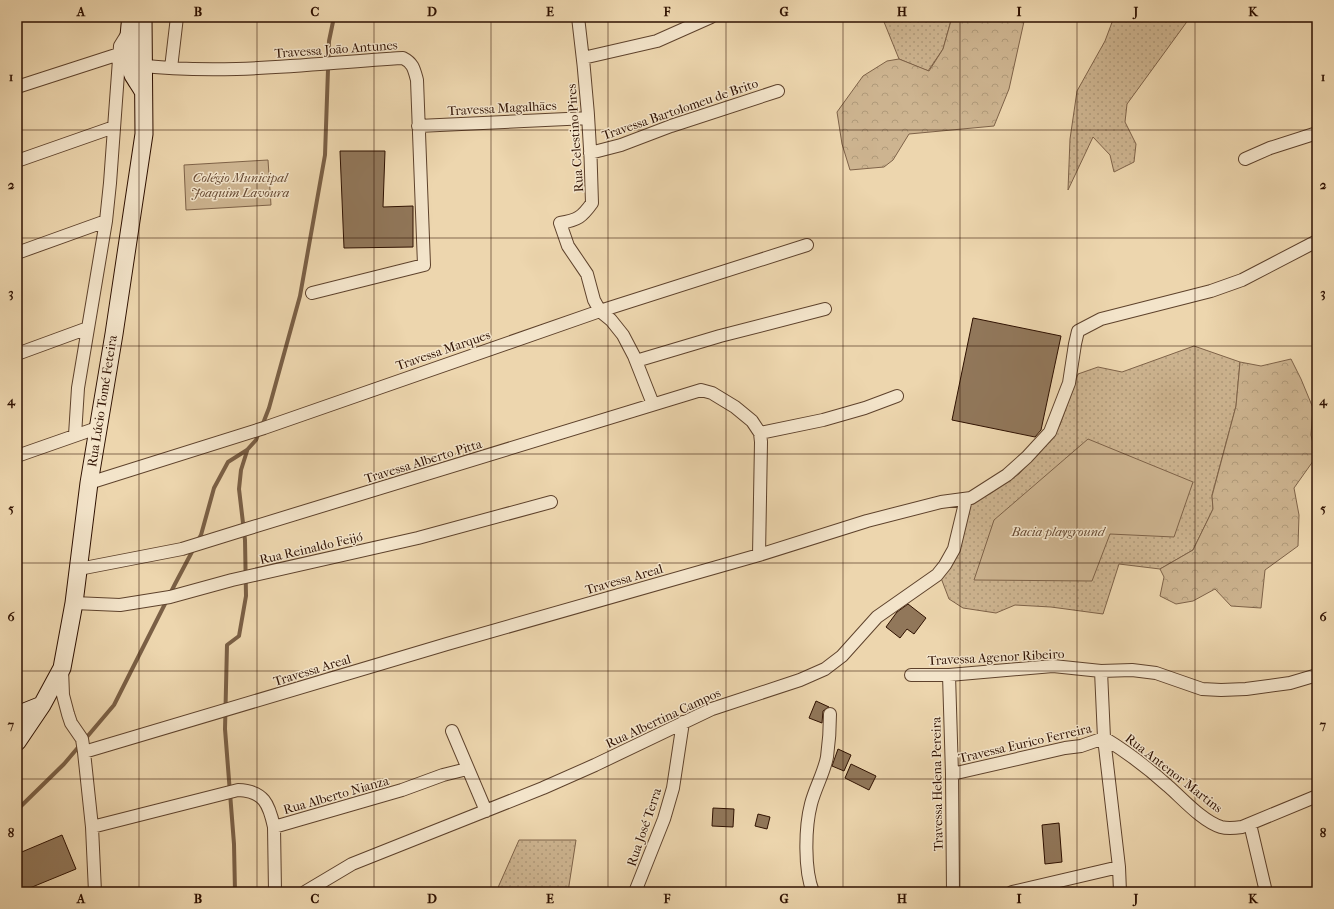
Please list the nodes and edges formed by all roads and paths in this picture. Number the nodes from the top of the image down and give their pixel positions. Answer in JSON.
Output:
{"nodes":[{"id":1,"x":177,"y":17,"type":"edge"},
{"id":2,"x":578,"y":17,"type":"edge"},
{"id":3,"x":711,"y":17,"type":"edge"},
{"id":4,"x":137,"y":21,"type":"edge"},
{"id":5,"x":583,"y":58,"type":"junction"},
{"id":6,"x":131,"y":61,"type":"junction"},
{"id":7,"x":171,"y":68,"type":"junction"},
{"id":8,"x":17,"y":87,"type":"edge"},
{"id":9,"x":778,"y":91,"type":"dead end"},
{"id":10,"x":588,"y":118,"type":"junction"},
{"id":11,"x":418,"y":126,"type":"junction"},
{"id":12,"x":114,"y":127,"type":"junction"},
{"id":13,"x":1317,"y":133,"type":"edge"},
{"id":14,"x":590,"y":153,"type":"junction"},
{"id":15,"x":1245,"y":159,"type":"dead end"},
{"id":16,"x":17,"y":161,"type":"edge"},
{"id":17,"x":106,"y":221,"type":"junction"},
{"id":18,"x":1317,"y":241,"type":"edge"},
{"id":19,"x":807,"y":245,"type":"dead end"},
{"id":20,"x":17,"y":253,"type":"edge"},
{"id":21,"x":312,"y":293,"type":"dead end"},
{"id":22,"x":825,"y":309,"type":"dead end"},
{"id":23,"x":600,"y":311,"type":"junction"},
{"id":24,"x":88,"y":328,"type":"junction"},
{"id":25,"x":17,"y":354,"type":"edge"},
{"id":26,"x":636,"y":361,"type":"junction"},
{"id":27,"x":898,"y":396,"type":"dead end"},
{"id":28,"x":653,"y":404,"type":"junction"},
{"id":29,"x":97,"y":428,"type":"junction"},
{"id":30,"x":760,"y":433,"type":"junction"},
{"id":31,"x":74,"y":435,"type":"junction"},
{"id":32,"x":17,"y":456,"type":"edge"},
{"id":33,"x":89,"y":484,"type":"junction"},
{"id":34,"x":966,"y":499,"type":"junction"},
{"id":35,"x":551,"y":502,"type":"dead end"},
{"id":36,"x":760,"y":555,"type":"junction"},
{"id":37,"x":79,"y":569,"type":"junction"},
{"id":38,"x":74,"y":603,"type":"junction"},
{"id":39,"x":62,"y":668,"type":"junction"},
{"id":40,"x":1101,"y":671,"type":"junction"},
{"id":41,"x":911,"y":675,"type":"dead end"},
{"id":42,"x":949,"y":675,"type":"junction"},
{"id":43,"x":1317,"y":675,"type":"edge"},
{"id":44,"x":42,"y":705,"type":"junction"},
{"id":45,"x":830,"y":714,"type":"dead end"},
{"id":46,"x":17,"y":715,"type":"edge"},
{"id":47,"x":683,"y":722,"type":"junction"},
{"id":48,"x":452,"y":731,"type":"dead end"},
{"id":49,"x":1104,"y":738,"type":"junction"},
{"id":50,"x":17,"y":742,"type":"edge"},
{"id":51,"x":84,"y":747,"type":"junction"},
{"id":52,"x":467,"y":768,"type":"junction"},
{"id":53,"x":952,"y":774,"type":"junction"},
{"id":54,"x":1317,"y":796,"type":"edge"},
{"id":55,"x":486,"y":810,"type":"junction"},
{"id":56,"x":1250,"y":824,"type":"junction"},
{"id":57,"x":92,"y":827,"type":"junction"},
{"id":58,"x":274,"y":827,"type":"junction"},
{"id":59,"x":1119,"y":867,"type":"junction"},
{"id":60,"x":95,"y":892,"type":"edge"},
{"id":61,"x":275,"y":892,"type":"edge"},
{"id":62,"x":305,"y":892,"type":"edge"},
{"id":63,"x":635,"y":892,"type":"edge"},
{"id":64,"x":813,"y":892,"type":"edge"},
{"id":65,"x":953,"y":892,"type":"edge"},
{"id":66,"x":1012,"y":892,"type":"edge"},
{"id":67,"x":1120,"y":892,"type":"edge"},
{"id":68,"x":1266,"y":892,"type":"edge"}],
"edges":[{"from":1,"to":7,"type":"street"},
{"from":2,"to":5,"type":"street","name":"Rua Celestino Pires"},
{"from":3,"to":5,"type":"street"},
{"from":4,"to":6,"type":"main road","name":"Rua Lúcio Tomé Feteira"},
{"from":5,"to":10,"type":"street","name":"Rua Celestino Pires"},
{"from":6,"to":7,"type":"street","name":"Travessa João Antunes"},
{"from":6,"to":8,"type":"street"},
{"from":6,"to":12,"type":"street","name":"Rua Lúcio Tomé Feteira"},
{"from":6,"to":29,"type":"main road","name":"Rua Lúcio Tomé Feteira"},
{"from":7,"to":11,"type":"street","name":"Travessa João Antunes"},
{"from":9,"to":14,"type":"street","name":"Travessa Bartolomeu de Brito"},
{"from":10,"to":11,"type":"street","name":"Travessa Magalhães"},
{"from":10,"to":14,"type":"street","name":"Rua Celestino Pires"},
{"from":11,"to":21,"type":"street","name":"Travessa João Antunes"},
{"from":12,"to":16,"type":"street"},
{"from":12,"to":17,"type":"street","name":"Rua Lúcio Tomé Feteira"},
{"from":13,"to":15,"type":"street"},
{"from":14,"to":23,"type":"street","name":"Rua Celestino Pires"},
{"from":17,"to":20,"type":"street"},
{"from":17,"to":24,"type":"street","name":"Rua Lúcio Tomé Feteira"},
{"from":18,"to":34,"type":"street","name":"Travessa Areal"},
{"from":19,"to":23,"type":"street","name":"Travessa Marques"},
{"from":22,"to":26,"type":"street"},
{"from":23,"to":26,"type":"street","name":"Rua Celestino Pires"},
{"from":23,"to":33,"type":"street","name":"Travessa Marques"},
{"from":24,"to":25,"type":"street"},
{"from":24,"to":31,"type":"street","name":"Rua Lúcio Tomé Feteira"},
{"from":26,"to":28,"type":"street","name":"Rua Celestino Pires"},
{"from":27,"to":30,"type":"street"},
{"from":28,"to":30,"type":"street","name":"Travessa Alberto Pitta"},
{"from":28,"to":37,"type":"street","name":"Travessa Alberto Pitta"},
{"from":29,"to":31,"type":"street"},
{"from":29,"to":33,"type":"main road","name":"Rua Lúcio Tomé Feteira"},
{"from":30,"to":36,"type":"street"},
{"from":31,"to":32,"type":"street"},
{"from":33,"to":37,"type":"main road","name":"Rua Lúcio Tomé Feteira"},
{"from":34,"to":36,"type":"street","name":"Travessa Areal"},
{"from":34,"to":47,"type":"street","name":"Rua Albertina Campos"},
{"from":35,"to":38,"type":"street","name":"Rua Reinaldo Feijó"},
{"from":36,"to":51,"type":"street","name":"Travessa Areal"},
{"from":37,"to":38,"type":"main road","name":"Rua Lúcio Tomé Feteira"},
{"from":38,"to":39,"type":"main road","name":"Rua Lúcio Tomé Feteira"},
{"from":39,"to":44,"type":"main road","name":"Rua Lúcio Tomé Feteira"},
{"from":39,"to":51,"type":"street"},
{"from":40,"to":42,"type":"street","name":"Travessa Agenor Ribeiro"},
{"from":40,"to":43,"type":"street","name":"Travessa Agenor Ribeiro"},
{"from":40,"to":49,"type":"street"},
{"from":41,"to":42,"type":"street","name":"Travessa Agenor Ribeiro"},
{"from":42,"to":53,"type":"street","name":"Travessa Helena Pereira"},
{"from":44,"to":46,"type":"main road"},
{"from":44,"to":50,"type":"main road","name":"Rua Lúcio Tomé Feteira"},
{"from":45,"to":64,"type":"street"},
{"from":47,"to":55,"type":"street","name":"Rua Albertina Campos"},
{"from":47,"to":63,"type":"street","name":"Rua José Terra"},
{"from":48,"to":52,"type":"street"},
{"from":49,"to":53,"type":"street","name":"Travessa Eurico Ferreira"},
{"from":49,"to":56,"type":"street","name":"Rua Antenor Martins"},
{"from":49,"to":59,"type":"street"},
{"from":51,"to":57,"type":"street"},
{"from":52,"to":55,"type":"street"},
{"from":52,"to":58,"type":"street","name":"Rua Alberto Nianza"},
{"from":53,"to":65,"type":"street","name":"Travessa Helena Pereira"},
{"from":54,"to":56,"type":"street","name":"Rua Antenor Martins"},
{"from":55,"to":62,"type":"street","name":"Rua Albertina Campos"},
{"from":56,"to":68,"type":"street"},
{"from":57,"to":58,"type":"street","name":"Rua Alberto Nianza"},
{"from":57,"to":60,"type":"street"},
{"from":58,"to":61,"type":"street"},
{"from":59,"to":66,"type":"street"},
{"from":59,"to":67,"type":"street"}]}
